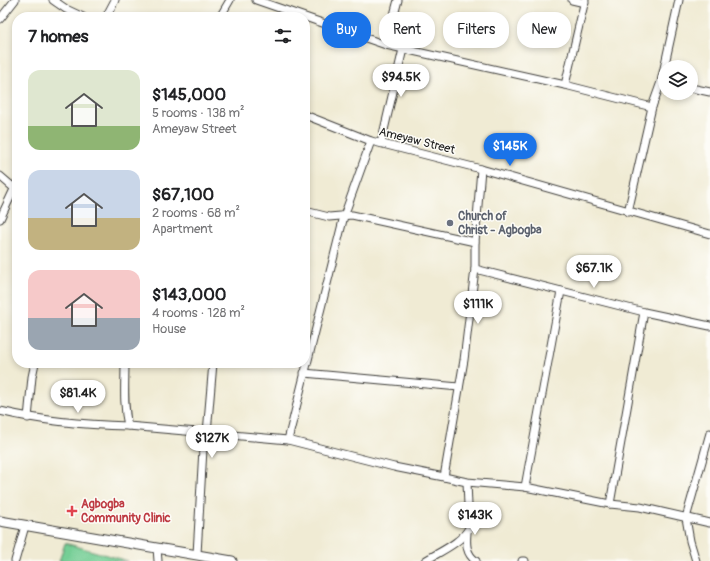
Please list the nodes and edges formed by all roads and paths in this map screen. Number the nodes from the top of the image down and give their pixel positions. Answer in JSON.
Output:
{"nodes":[{"id":1,"x":15,"y":0,"type":"edge"},
{"id":2,"x":53,"y":0,"type":"edge"},
{"id":3,"x":115,"y":0,"type":"edge"},
{"id":4,"x":230,"y":0,"type":"edge"},
{"id":5,"x":256,"y":0,"type":"edge"},
{"id":6,"x":398,"y":0,"type":"edge"},
{"id":7,"x":572,"y":0,"type":"edge"},
{"id":8,"x":679,"y":0,"type":"edge"},
{"id":9,"x":585,"y":1,"type":"edge"},
{"id":10,"x":72,"y":12,"type":"edge"},
{"id":11,"x":109,"y":12,"type":"edge"},
{"id":12,"x":223,"y":12,"type":"edge"},
{"id":13,"x":291,"y":12,"type":"edge"},
{"id":14,"x":395,"y":12,"type":"edge"},
{"id":15,"x":310,"y":19,"type":"edge"},
{"id":16,"x":0,"y":20,"type":"edge"},
{"id":17,"x":379,"y":43,"type":"edge"},
{"id":18,"x":399,"y":48,"type":"edge"},
{"id":19,"x":403,"y":49,"type":"junction"},
{"id":20,"x":667,"y":60,"type":"edge"},
{"id":21,"x":564,"y":85,"type":"junction"},
{"id":22,"x":698,"y":89,"type":"edge"},
{"id":23,"x":710,"y":92,"type":"edge"},
{"id":24,"x":658,"y":93,"type":"edge"},
{"id":25,"x":652,"y":107,"type":"junction"},
{"id":26,"x":310,"y":117,"type":"edge"},
{"id":27,"x":371,"y":141,"type":"junction"},
{"id":28,"x":381,"y":143,"type":"junction"},
{"id":29,"x":481,"y":169,"type":"junction"},
{"id":30,"x":0,"y":176,"type":"edge"},
{"id":31,"x":12,"y":184,"type":"edge"},
{"id":32,"x":12,"y":194,"type":"edge"},
{"id":33,"x":310,"y":212,"type":"edge"},
{"id":34,"x":628,"y":212,"type":"junction"},
{"id":35,"x":344,"y":216,"type":"junction"},
{"id":36,"x":0,"y":219,"type":"edge"},
{"id":37,"x":710,"y":234,"type":"edge"},
{"id":38,"x":475,"y":242,"type":"junction"},
{"id":39,"x":474,"y":269,"type":"junction"},
{"id":40,"x":561,"y":291,"type":"junction"},
{"id":41,"x":644,"y":312,"type":"junction"},
{"id":42,"x":710,"y":326,"type":"edge"},
{"id":43,"x":310,"y":349,"type":"edge"},
{"id":44,"x":34,"y":368,"type":"edge"},
{"id":45,"x":125,"y":368,"type":"edge"},
{"id":46,"x":213,"y":368,"type":"edge"},
{"id":47,"x":305,"y":368,"type":"edge"},
{"id":48,"x":304,"y":373,"type":"junction"},
{"id":49,"x":459,"y":387,"type":"junction"},
{"id":50,"x":0,"y":411,"type":"edge"},
{"id":51,"x":28,"y":418,"type":"junction"},
{"id":52,"x":128,"y":426,"type":"junction"},
{"id":53,"x":207,"y":433,"type":"junction"},
{"id":54,"x":710,"y":433,"type":"edge"},
{"id":55,"x":288,"y":440,"type":"junction"},
{"id":56,"x":444,"y":477,"type":"junction"},
{"id":57,"x":467,"y":482,"type":"junction"},
{"id":58,"x":525,"y":487,"type":"junction"},
{"id":59,"x":610,"y":504,"type":"junction"},
{"id":60,"x":686,"y":518,"type":"junction"},
{"id":61,"x":0,"y":521,"type":"edge"},
{"id":62,"x":710,"y":523,"type":"edge"},
{"id":63,"x":25,"y":526,"type":"junction"},
{"id":64,"x":467,"y":533,"type":"junction"},
{"id":65,"x":157,"y":548,"type":"junction"},
{"id":66,"x":197,"y":554,"type":"junction"},
{"id":67,"x":15,"y":561,"type":"edge"},
{"id":68,"x":158,"y":561,"type":"edge"},
{"id":69,"x":230,"y":561,"type":"edge"},
{"id":70,"x":425,"y":561,"type":"edge"},
{"id":71,"x":476,"y":561,"type":"edge"},
{"id":72,"x":696,"y":561,"type":"edge"}],
"edges":[{"from":1,"to":16,"type":"street"},
{"from":2,"to":10,"type":"street"},
{"from":3,"to":11,"type":"street"},
{"from":4,"to":12,"type":"street"},
{"from":5,"to":13,"type":"street"},
{"from":6,"to":14,"type":"street"},
{"from":7,"to":9,"type":"street"},
{"from":8,"to":20,"type":"street"},
{"from":9,"to":21,"type":"street"},
{"from":15,"to":17,"type":"street"},
{"from":18,"to":19,"type":"street"},
{"from":19,"to":21,"type":"street"},
{"from":19,"to":28,"type":"street"},
{"from":21,"to":25,"type":"street"},
{"from":22,"to":23,"type":"street"},
{"from":24,"to":25,"type":"street"},
{"from":25,"to":34,"type":"street"},
{"from":26,"to":27,"type":"street","name":"Ameyaw Street"},
{"from":27,"to":28,"type":"street","name":"Ameyaw Street"},
{"from":27,"to":35,"type":"street"},
{"from":28,"to":29,"type":"street","name":"Ameyaw Street"},
{"from":29,"to":34,"type":"street","name":"Ameyaw Street"},
{"from":29,"to":38,"type":"street"},
{"from":30,"to":31,"type":"street"},
{"from":32,"to":36,"type":"street"},
{"from":33,"to":35,"type":"street"},
{"from":34,"to":37,"type":"street","name":"Ameyaw Street"},
{"from":35,"to":38,"type":"street"},
{"from":35,"to":43,"type":"street"},
{"from":38,"to":39,"type":"street"},
{"from":39,"to":40,"type":"street"},
{"from":39,"to":49,"type":"street"},
{"from":40,"to":41,"type":"street"},
{"from":40,"to":58,"type":"street"},
{"from":41,"to":42,"type":"street"},
{"from":41,"to":59,"type":"street"},
{"from":44,"to":51,"type":"street"},
{"from":45,"to":52,"type":"street"},
{"from":46,"to":53,"type":"street"},
{"from":47,"to":48,"type":"street"},
{"from":48,"to":49,"type":"street"},
{"from":48,"to":55,"type":"street"},
{"from":49,"to":56,"type":"street"},
{"from":50,"to":51,"type":"street"},
{"from":51,"to":52,"type":"street"},
{"from":52,"to":53,"type":"street"},
{"from":53,"to":55,"type":"street"},
{"from":53,"to":66,"type":"street"},
{"from":54,"to":60,"type":"street"},
{"from":55,"to":56,"type":"street"},
{"from":56,"to":57,"type":"street"},
{"from":57,"to":58,"type":"street"},
{"from":57,"to":64,"type":"street"},
{"from":58,"to":59,"type":"street"},
{"from":59,"to":60,"type":"street"},
{"from":60,"to":62,"type":"street"},
{"from":60,"to":72,"type":"street"},
{"from":61,"to":63,"type":"street"},
{"from":63,"to":65,"type":"street"},
{"from":63,"to":67,"type":"street"},
{"from":64,"to":70,"type":"street"},
{"from":64,"to":71,"type":"street"},
{"from":65,"to":66,"type":"street"},
{"from":65,"to":68,"type":"street"},
{"from":66,"to":69,"type":"street"}]}
